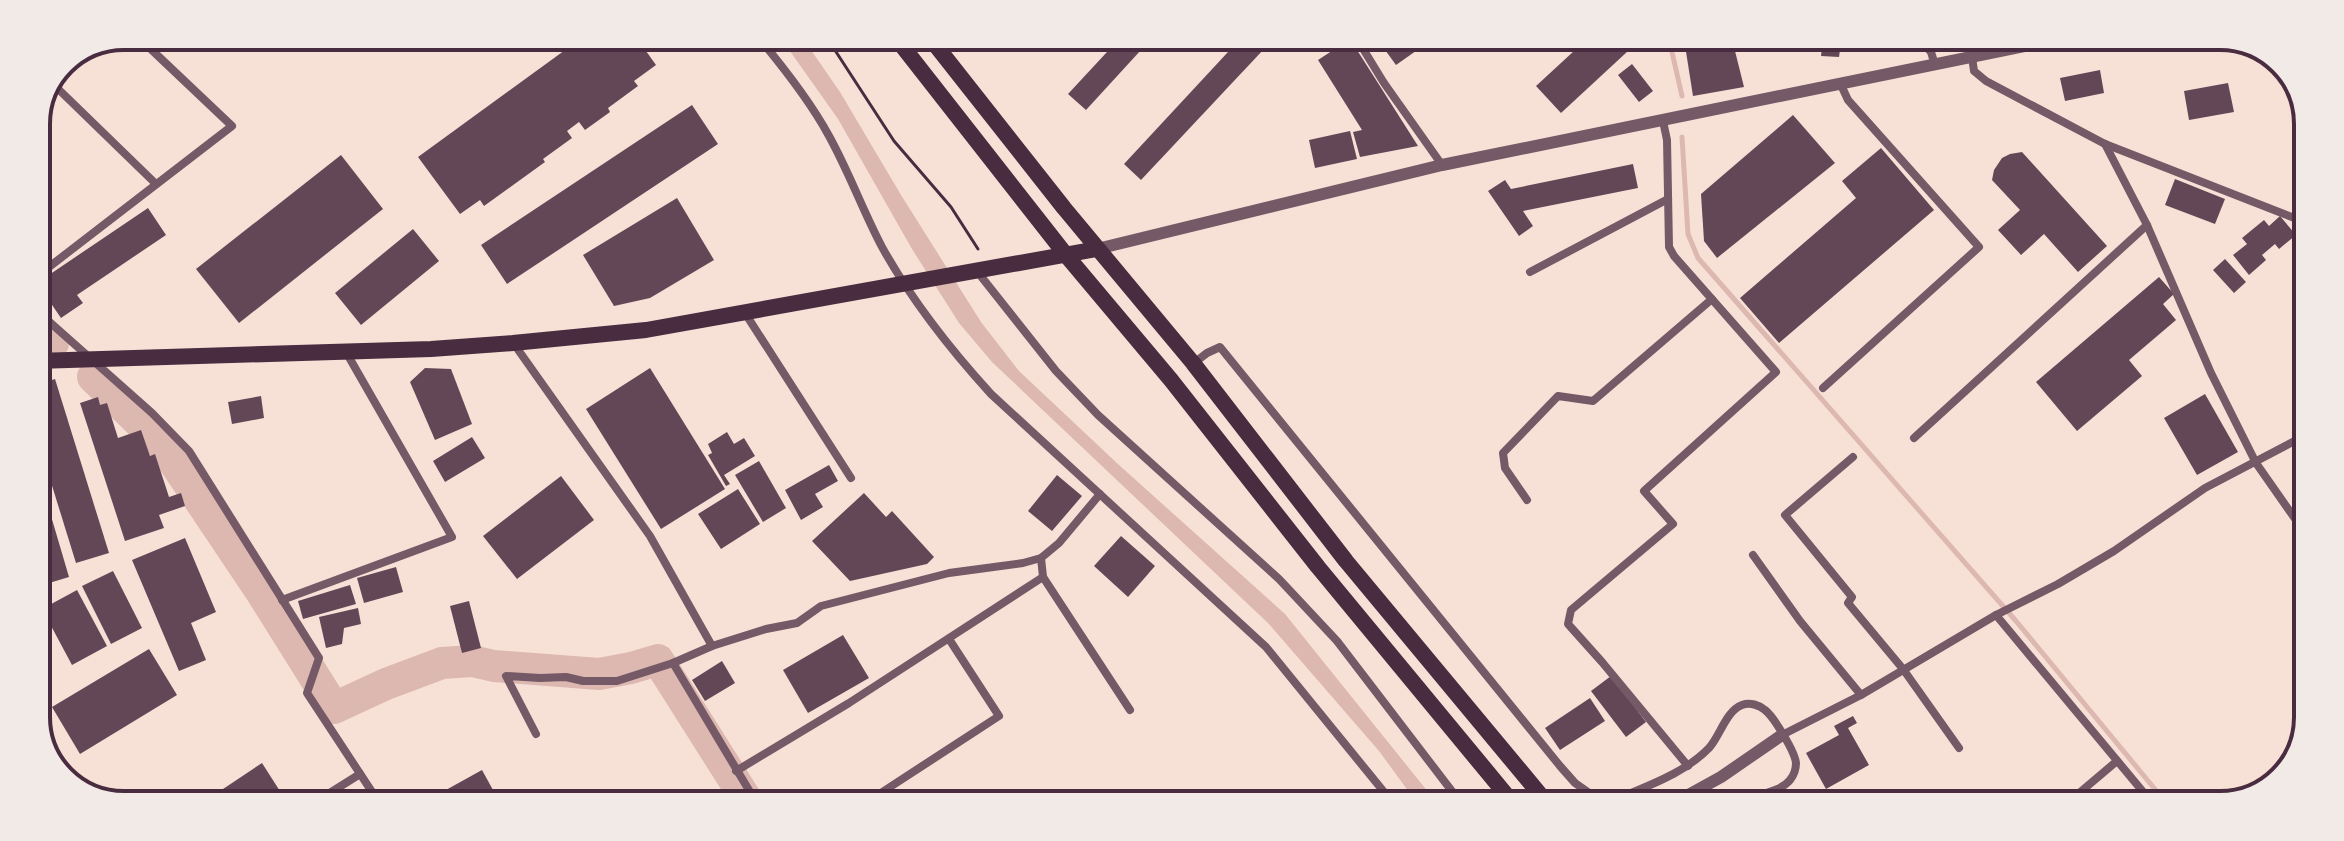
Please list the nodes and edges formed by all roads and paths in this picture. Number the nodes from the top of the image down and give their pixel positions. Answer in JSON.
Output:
{"nodes":[{"id":1,"x":152,"y":50,"type":"edge"},
{"id":2,"x":768,"y":50,"type":"edge"},
{"id":3,"x":835,"y":50,"type":"edge"},
{"id":4,"x":905,"y":50,"type":"edge"},
{"id":5,"x":939,"y":50,"type":"edge"},
{"id":6,"x":1364,"y":50,"type":"edge"},
{"id":7,"x":1929,"y":50,"type":"edge"},
{"id":8,"x":2006,"y":50,"type":"edge"},
{"id":9,"x":1972,"y":57,"type":"junction"},
{"id":10,"x":1935,"y":65,"type":"junction"},
{"id":11,"x":1841,"y":85,"type":"junction"},
{"id":12,"x":59,"y":90,"type":"edge"},
{"id":13,"x":1663,"y":121,"type":"junction"},
{"id":14,"x":2105,"y":144,"type":"junction"},
{"id":15,"x":1442,"y":165,"type":"junction"},
{"id":16,"x":156,"y":184,"type":"junction"},
{"id":17,"x":1668,"y":199,"type":"junction"},
{"id":18,"x":2294,"y":218,"type":"edge"},
{"id":19,"x":2147,"y":225,"type":"junction"},
{"id":20,"x":978,"y":249,"type":"dead end"},
{"id":21,"x":1097,"y":249,"type":"junction"},
{"id":22,"x":1066,"y":255,"type":"junction"},
{"id":23,"x":50,"y":266,"type":"edge"},
{"id":24,"x":970,"y":271,"type":"junction"},
{"id":25,"x":1530,"y":272,"type":"dead end"},
{"id":26,"x":913,"y":283,"type":"junction"},
{"id":27,"x":1712,"y":299,"type":"junction"},
{"id":28,"x":745,"y":313,"type":"junction"},
{"id":29,"x":50,"y":323,"type":"edge"},
{"id":30,"x":513,"y":343,"type":"junction"},
{"id":31,"x":346,"y":352,"type":"junction"},
{"id":32,"x":89,"y":359,"type":"junction"},
{"id":33,"x":50,"y":360,"type":"edge"},
{"id":34,"x":1193,"y":363,"type":"junction"},
{"id":35,"x":1823,"y":388,"type":"dead end"},
{"id":36,"x":1914,"y":438,"type":"dead end"},
{"id":37,"x":2294,"y":441,"type":"edge"},
{"id":38,"x":1853,"y":457,"type":"dead end"},
{"id":39,"x":2256,"y":463,"type":"junction"},
{"id":40,"x":851,"y":478,"type":"dead end"},
{"id":41,"x":1100,"y":494,"type":"junction"},
{"id":42,"x":1527,"y":500,"type":"dead end"},
{"id":43,"x":2294,"y":517,"type":"edge"},
{"id":44,"x":1753,"y":555,"type":"dead end"},
{"id":45,"x":1041,"y":558,"type":"junction"},
{"id":46,"x":1043,"y":577,"type":"junction"},
{"id":47,"x":282,"y":600,"type":"junction"},
{"id":48,"x":1996,"y":615,"type":"junction"},
{"id":49,"x":949,"y":639,"type":"junction"},
{"id":50,"x":712,"y":646,"type":"junction"},
{"id":51,"x":673,"y":663,"type":"junction"},
{"id":52,"x":1903,"y":669,"type":"junction"},
{"id":53,"x":1861,"y":695,"type":"junction"},
{"id":54,"x":1130,"y":710,"type":"dead end"},
{"id":55,"x":536,"y":734,"type":"dead end"},
{"id":56,"x":1782,"y":735,"type":"junction"},
{"id":57,"x":1959,"y":748,"type":"dead end"},
{"id":58,"x":2117,"y":761,"type":"junction"},
{"id":59,"x":1688,"y":766,"type":"junction"},
{"id":60,"x":736,"y":771,"type":"junction"},
{"id":61,"x":360,"y":774,"type":"junction"},
{"id":62,"x":333,"y":791,"type":"edge"},
{"id":63,"x":371,"y":791,"type":"edge"},
{"id":64,"x":749,"y":791,"type":"edge"},
{"id":65,"x":884,"y":791,"type":"edge"},
{"id":66,"x":1383,"y":791,"type":"edge"},
{"id":67,"x":1452,"y":791,"type":"edge"},
{"id":68,"x":1503,"y":791,"type":"edge"},
{"id":69,"x":1537,"y":791,"type":"edge"},
{"id":70,"x":1587,"y":791,"type":"edge"},
{"id":71,"x":1634,"y":791,"type":"edge"},
{"id":72,"x":1696,"y":791,"type":"edge"},
{"id":73,"x":1770,"y":791,"type":"edge"},
{"id":74,"x":2082,"y":791,"type":"edge"},
{"id":75,"x":2142,"y":791,"type":"edge"}],
"edges":[{"from":1,"to":16,"type":"street"},
{"from":2,"to":26,"type":"street"},
{"from":3,"to":20,"type":"path"},
{"from":4,"to":22,"type":"main road"},
{"from":5,"to":21,"type":"main road"},
{"from":6,"to":15,"type":"street"},
{"from":7,"to":10,"type":"street"},
{"from":8,"to":9,"type":"street"},
{"from":9,"to":10,"type":"street"},
{"from":9,"to":14,"type":"street"},
{"from":10,"to":11,"type":"street"},
{"from":11,"to":13,"type":"street"},
{"from":11,"to":35,"type":"street"},
{"from":12,"to":16,"type":"street"},
{"from":13,"to":15,"type":"street"},
{"from":13,"to":17,"type":"street"},
{"from":14,"to":18,"type":"street"},
{"from":14,"to":19,"type":"street"},
{"from":15,"to":21,"type":"street"},
{"from":16,"to":23,"type":"street"},
{"from":17,"to":25,"type":"street"},
{"from":17,"to":27,"type":"street"},
{"from":19,"to":36,"type":"street"},
{"from":19,"to":39,"type":"street"},
{"from":21,"to":22,"type":"main road"},
{"from":21,"to":34,"type":"main road"},
{"from":22,"to":24,"type":"main road"},
{"from":22,"to":68,"type":"main road"},
{"from":24,"to":26,"type":"main road"},
{"from":24,"to":67,"type":"street"},
{"from":26,"to":28,"type":"main road"},
{"from":26,"to":41,"type":"street"},
{"from":27,"to":42,"type":"street"},
{"from":27,"to":59,"type":"street"},
{"from":28,"to":30,"type":"main road"},
{"from":28,"to":40,"type":"street"},
{"from":29,"to":32,"type":"street"},
{"from":30,"to":31,"type":"main road"},
{"from":30,"to":50,"type":"street"},
{"from":31,"to":32,"type":"main road"},
{"from":31,"to":47,"type":"street"},
{"from":32,"to":33,"type":"main road"},
{"from":32,"to":47,"type":"street"},
{"from":34,"to":69,"type":"main road"},
{"from":34,"to":70,"type":"street"},
{"from":37,"to":39,"type":"street"},
{"from":38,"to":52,"type":"street"},
{"from":39,"to":43,"type":"street"},
{"from":39,"to":48,"type":"street"},
{"from":41,"to":45,"type":"street"},
{"from":41,"to":66,"type":"street"},
{"from":44,"to":53,"type":"street"},
{"from":45,"to":46,"type":"street"},
{"from":45,"to":50,"type":"street"},
{"from":46,"to":49,"type":"street"},
{"from":46,"to":54,"type":"street"},
{"from":47,"to":61,"type":"street"},
{"from":48,"to":52,"type":"street"},
{"from":48,"to":58,"type":"street"},
{"from":49,"to":60,"type":"street"},
{"from":49,"to":65,"type":"street"},
{"from":50,"to":51,"type":"street"},
{"from":51,"to":55,"type":"street"},
{"from":51,"to":60,"type":"street"},
{"from":52,"to":53,"type":"street"},
{"from":52,"to":57,"type":"street"},
{"from":53,"to":56,"type":"street"},
{"from":56,"to":59,"type":"street"},
{"from":56,"to":72,"type":"street"},
{"from":56,"to":73,"type":"street"},
{"from":58,"to":74,"type":"street"},
{"from":58,"to":75,"type":"street"},
{"from":59,"to":71,"type":"street"},
{"from":60,"to":64,"type":"street"},
{"from":61,"to":62,"type":"street"},
{"from":61,"to":63,"type":"street"}]}
